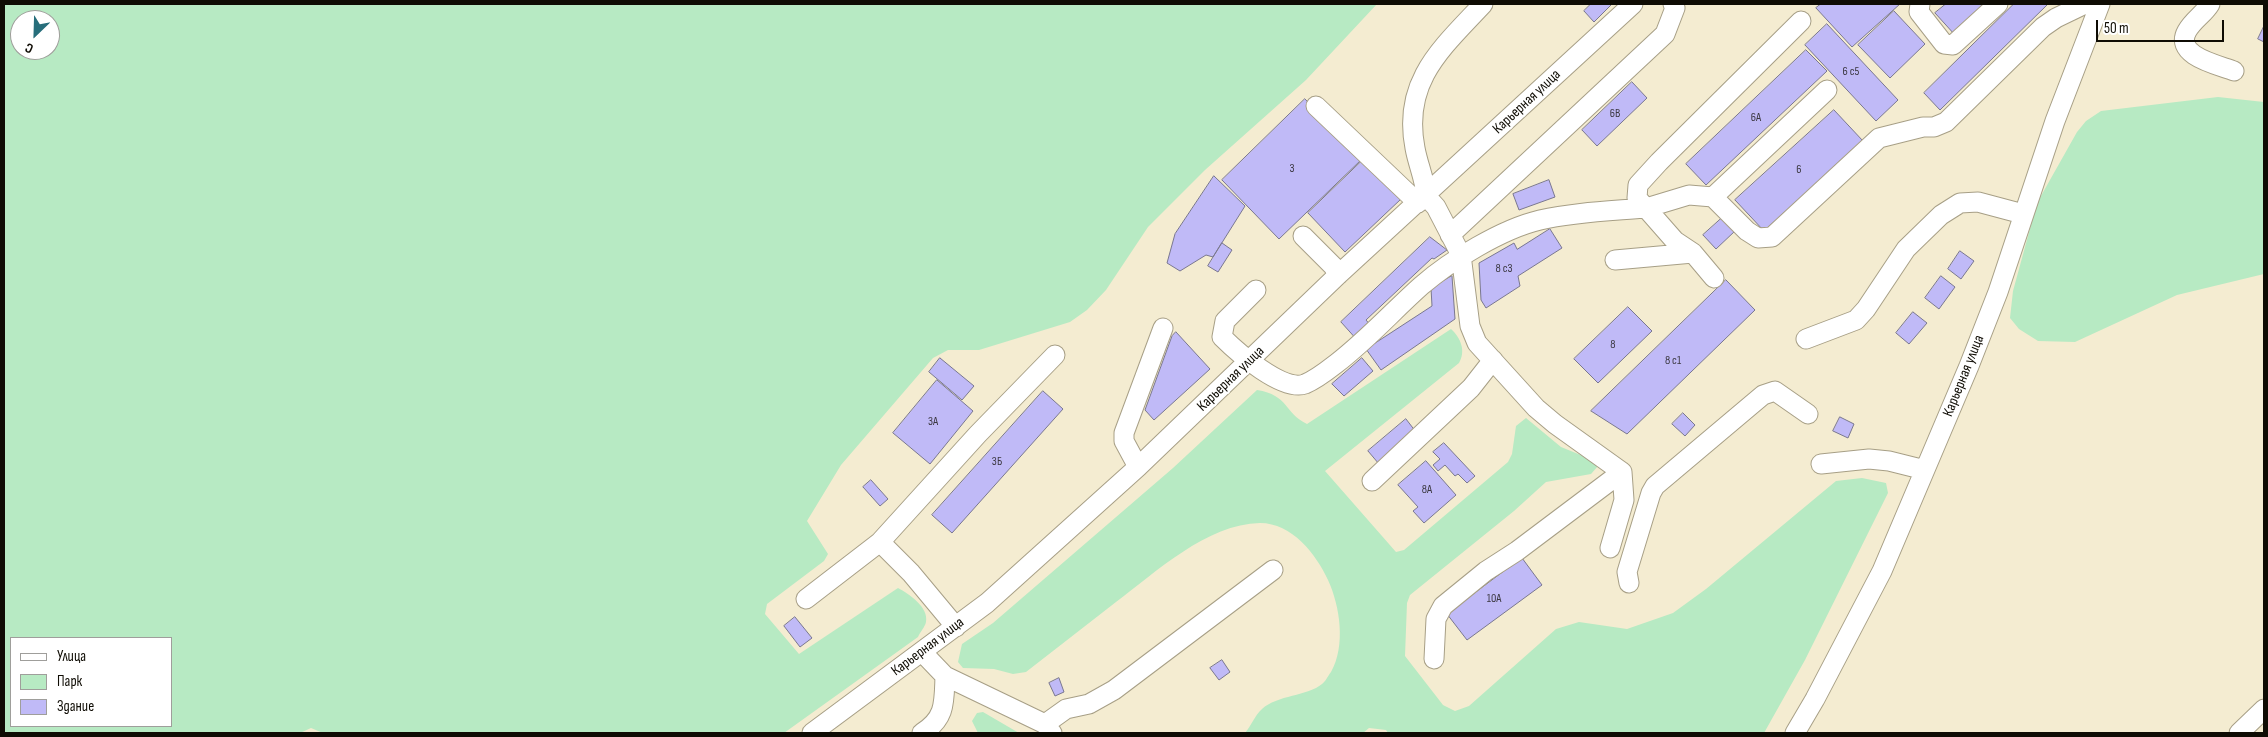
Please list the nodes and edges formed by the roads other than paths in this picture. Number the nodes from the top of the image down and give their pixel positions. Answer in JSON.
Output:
{"nodes":[{"id":1,"x":1484,"y":4,"type":"edge"},
{"id":2,"x":1633,"y":4,"type":"edge"},
{"id":3,"x":1674,"y":4,"type":"edge"},
{"id":4,"x":1920,"y":4,"type":"edge"},
{"id":5,"x":1998,"y":4,"type":"edge"},
{"id":6,"x":2085,"y":4,"type":"edge"},
{"id":7,"x":2100,"y":4,"type":"edge"},
{"id":8,"x":2210,"y":4,"type":"edge"},
{"id":9,"x":1801,"y":21,"type":"dead end"},
{"id":10,"x":2234,"y":71,"type":"dead end"},
{"id":11,"x":1827,"y":90,"type":"dead end"},
{"id":12,"x":1316,"y":106,"type":"dead end"},
{"id":13,"x":1713,"y":197,"type":"junction"},
{"id":14,"x":1422,"y":200,"type":"junction"},
{"id":15,"x":1646,"y":208,"type":"junction"},
{"id":16,"x":2023,"y":214,"type":"junction"},
{"id":17,"x":1450,"y":235,"type":"junction"},
{"id":18,"x":1303,"y":236,"type":"dead end"},
{"id":19,"x":1692,"y":253,"type":"junction"},
{"id":20,"x":1461,"y":255,"type":"junction"},
{"id":21,"x":1615,"y":260,"type":"dead end"},
{"id":22,"x":1338,"y":276,"type":"junction"},
{"id":23,"x":1714,"y":278,"type":"dead end"},
{"id":24,"x":1256,"y":290,"type":"dead end"},
{"id":25,"x":1163,"y":328,"type":"dead end"},
{"id":26,"x":1806,"y":339,"type":"dead end"},
{"id":27,"x":1054,"y":356,"type":"dead end"},
{"id":28,"x":1493,"y":360,"type":"junction"},
{"id":29,"x":1249,"y":362,"type":"junction"},
{"id":30,"x":1808,"y":414,"type":"dead end"},
{"id":31,"x":1821,"y":464,"type":"dead end"},
{"id":32,"x":1138,"y":466,"type":"junction"},
{"id":33,"x":1925,"y":470,"type":"junction"},
{"id":34,"x":1622,"y":472,"type":"junction"},
{"id":35,"x":1372,"y":481,"type":"dead end"},
{"id":36,"x":1644,"y":514,"type":"junction"},
{"id":37,"x":1620,"y":516,"type":"junction"},
{"id":38,"x":880,"y":542,"type":"junction"},
{"id":39,"x":1610,"y":548,"type":"dead end"},
{"id":40,"x":1273,"y":570,"type":"dead end"},
{"id":41,"x":1630,"y":583,"type":"dead end"},
{"id":42,"x":806,"y":599,"type":"dead end"},
{"id":43,"x":956,"y":627,"type":"junction"},
{"id":44,"x":922,"y":652,"type":"junction"},
{"id":45,"x":1434,"y":659,"type":"dead end"},
{"id":46,"x":945,"y":676,"type":"junction"},
{"id":47,"x":2264,"y":709,"type":"edge"},
{"id":48,"x":1048,"y":728,"type":"edge"},
{"id":49,"x":812,"y":733,"type":"edge"},
{"id":50,"x":922,"y":733,"type":"edge"},
{"id":51,"x":1795,"y":733,"type":"edge"},
{"id":52,"x":2239,"y":733,"type":"edge"}],
"edges":[{"from":1,"to":14,"type":"street"},
{"from":2,"to":14,"type":"street","name":"Карьерная улица"},
{"from":3,"to":17,"type":"street"},
{"from":4,"to":5,"type":"street"},
{"from":6,"to":13,"type":"street"},
{"from":7,"to":16,"type":"street","name":"Карьерная улица"},
{"from":8,"to":10,"type":"street"},
{"from":9,"to":15,"type":"street"},
{"from":11,"to":13,"type":"street"},
{"from":12,"to":14,"type":"street"},
{"from":13,"to":15,"type":"street"},
{"from":14,"to":17,"type":"street"},
{"from":14,"to":22,"type":"street","name":"Карьерная улица"},
{"from":15,"to":19,"type":"street"},
{"from":15,"to":20,"type":"street"},
{"from":16,"to":26,"type":"street"},
{"from":16,"to":33,"type":"street","name":"Карьерная улица"},
{"from":17,"to":20,"type":"street"},
{"from":18,"to":22,"type":"street"},
{"from":19,"to":21,"type":"street"},
{"from":19,"to":23,"type":"street"},
{"from":20,"to":28,"type":"street"},
{"from":20,"to":29,"type":"street"},
{"from":22,"to":29,"type":"street","name":"Карьерная улица"},
{"from":24,"to":29,"type":"street"},
{"from":25,"to":32,"type":"street"},
{"from":27,"to":38,"type":"street"},
{"from":28,"to":34,"type":"street"},
{"from":28,"to":35,"type":"street"},
{"from":29,"to":32,"type":"street","name":"Карьерная улица"},
{"from":30,"to":36,"type":"street"},
{"from":31,"to":33,"type":"street"},
{"from":32,"to":43,"type":"street","name":"Карьерная улица"},
{"from":33,"to":51,"type":"street","name":"Карьерная улица"},
{"from":34,"to":37,"type":"street"},
{"from":34,"to":45,"type":"street"},
{"from":36,"to":37,"type":"street"},
{"from":36,"to":41,"type":"street"},
{"from":37,"to":39,"type":"street"},
{"from":38,"to":42,"type":"street"},
{"from":38,"to":43,"type":"street"},
{"from":40,"to":48,"type":"street"},
{"from":43,"to":44,"type":"street","name":"Карьерная улица"},
{"from":44,"to":46,"type":"street"},
{"from":44,"to":49,"type":"street","name":"Карьерная улица"},
{"from":46,"to":48,"type":"street"},
{"from":46,"to":50,"type":"street"},
{"from":47,"to":52,"type":"street"}]}
